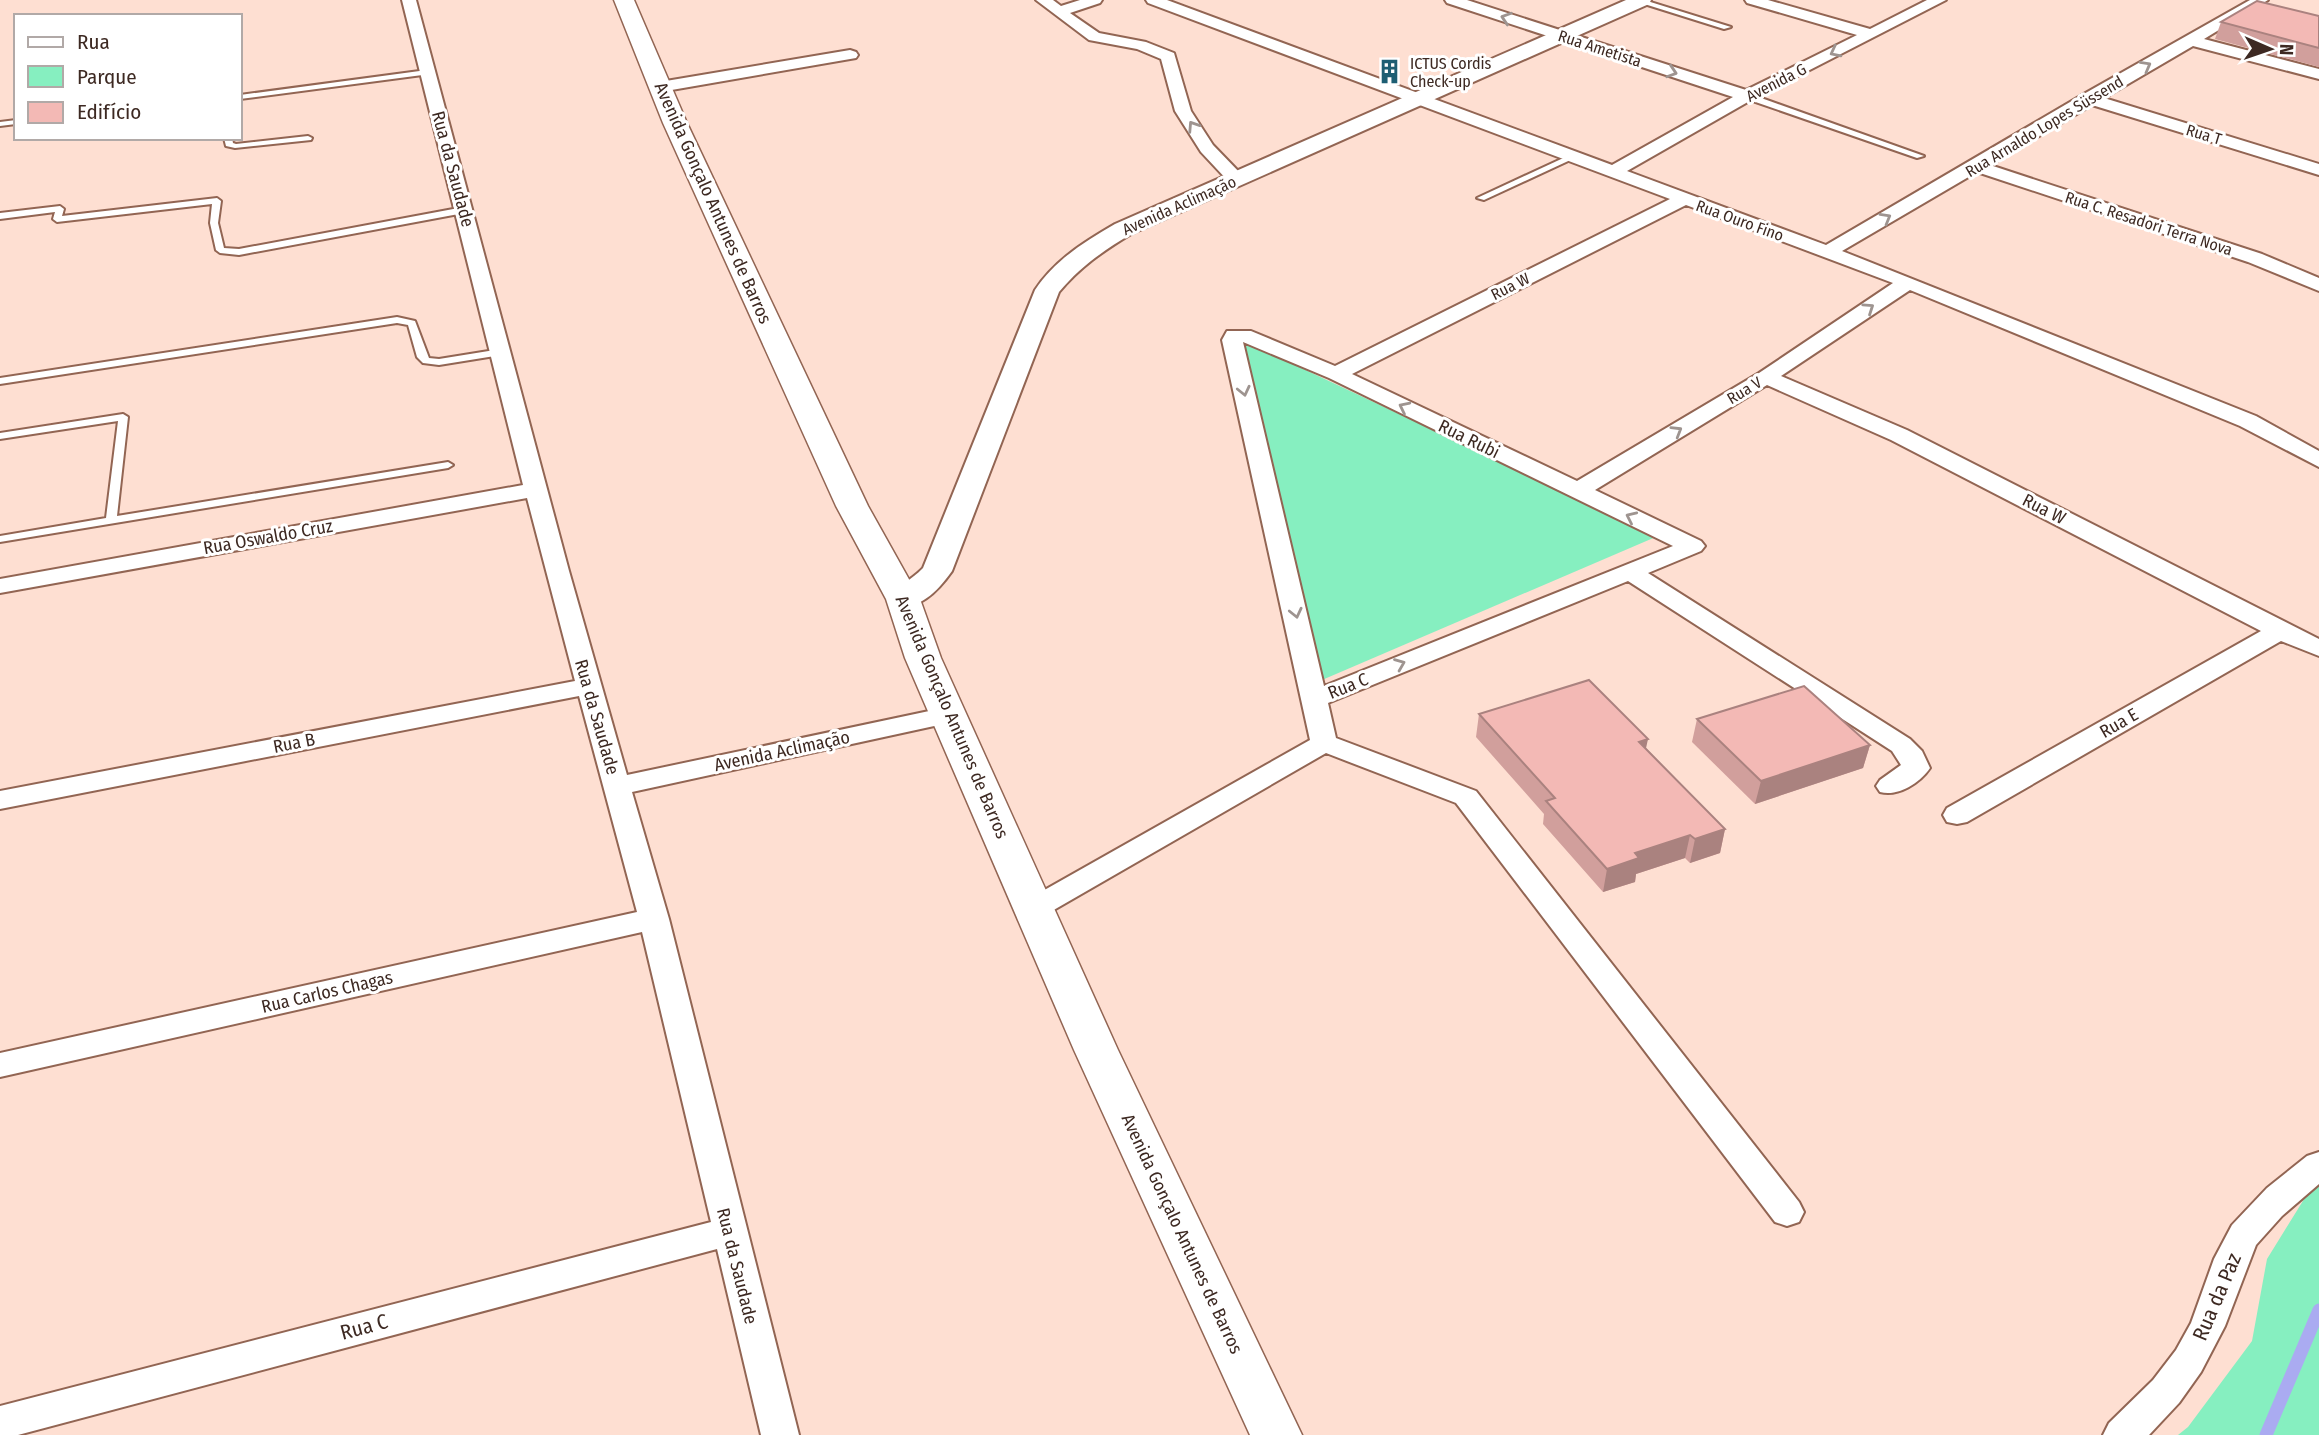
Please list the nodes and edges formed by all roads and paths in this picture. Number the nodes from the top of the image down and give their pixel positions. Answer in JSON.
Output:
{"nodes":[{"id":1,"x":410,"y":0,"type":"edge"},
{"id":2,"x":624,"y":0,"type":"edge"},
{"id":3,"x":1043,"y":0,"type":"edge"},
{"id":4,"x":1095,"y":0,"type":"edge"},
{"id":5,"x":1153,"y":0,"type":"edge"},
{"id":6,"x":1452,"y":0,"type":"edge"},
{"id":7,"x":1641,"y":0,"type":"edge"},
{"id":8,"x":1752,"y":0,"type":"edge"},
{"id":9,"x":1939,"y":0,"type":"edge"},
{"id":10,"x":2261,"y":0,"type":"edge"},
{"id":11,"x":1058,"y":12,"type":"junction"},
{"id":12,"x":1727,"y":27,"type":"dead end"},
{"id":13,"x":1871,"y":34,"type":"junction"},
{"id":14,"x":1560,"y":35,"type":"junction"},
{"id":15,"x":2192,"y":41,"type":"junction"},
{"id":16,"x":850,"y":55,"type":"dead end"},
{"id":17,"x":427,"y":72,"type":"junction"},
{"id":18,"x":2319,"y":74,"type":"edge"},
{"id":19,"x":660,"y":87,"type":"junction"},
{"id":20,"x":1747,"y":96,"type":"junction"},
{"id":21,"x":242,"y":97,"type":"edge"},
{"id":22,"x":2088,"y":98,"type":"junction"},
{"id":23,"x":1420,"y":99,"type":"junction"},
{"id":24,"x":308,"y":138,"type":"dead end"},
{"id":25,"x":228,"y":140,"type":"edge"},
{"id":26,"x":1575,"y":156,"type":"junction"},
{"id":27,"x":1920,"y":156,"type":"dead end"},
{"id":28,"x":1977,"y":166,"type":"junction"},
{"id":29,"x":2319,"y":170,"type":"edge"},
{"id":30,"x":1615,"y":171,"type":"junction"},
{"id":31,"x":1236,"y":179,"type":"junction"},
{"id":32,"x":1481,"y":198,"type":"dead end"},
{"id":33,"x":1685,"y":199,"type":"junction"},
{"id":34,"x":464,"y":210,"type":"junction"},
{"id":35,"x":0,"y":216,"type":"edge"},
{"id":36,"x":1827,"y":252,"type":"junction"},
{"id":37,"x":1908,"y":282,"type":"junction"},
{"id":38,"x":2319,"y":285,"type":"edge"},
{"id":39,"x":501,"y":352,"type":"junction"},
{"id":40,"x":1336,"y":374,"type":"junction"},
{"id":41,"x":1766,"y":377,"type":"junction"},
{"id":42,"x":0,"y":381,"type":"edge"},
{"id":43,"x":0,"y":436,"type":"edge"},
{"id":44,"x":2319,"y":460,"type":"edge"},
{"id":45,"x":448,"y":465,"type":"dead end"},
{"id":46,"x":537,"y":489,"type":"junction"},
{"id":47,"x":1577,"y":491,"type":"junction"},
{"id":48,"x":111,"y":521,"type":"junction"},
{"id":49,"x":0,"y":539,"type":"edge"},
{"id":50,"x":1693,"y":546,"type":"joint"},
{"id":51,"x":1628,"y":570,"type":"junction"},
{"id":52,"x":0,"y":586,"type":"edge"},
{"id":53,"x":903,"y":599,"type":"junction"},
{"id":54,"x":2280,"y":631,"type":"junction"},
{"id":55,"x":2319,"y":648,"type":"edge"},
{"id":56,"x":588,"y":686,"type":"junction"},
{"id":57,"x":1314,"y":699,"type":"junction"},
{"id":58,"x":948,"y":715,"type":"junction"},
{"id":59,"x":1324,"y":743,"type":"junction"},
{"id":60,"x":617,"y":786,"type":"junction"},
{"id":61,"x":1890,"y":786,"type":"dead end"},
{"id":62,"x":0,"y":800,"type":"edge"},
{"id":63,"x":1957,"y":815,"type":"dead end"},
{"id":64,"x":1035,"y":908,"type":"junction"},
{"id":65,"x":653,"y":919,"type":"junction"},
{"id":66,"x":0,"y":1065,"type":"edge"},
{"id":67,"x":2319,"y":1165,"type":"edge"},
{"id":68,"x":1787,"y":1212,"type":"dead end"},
{"id":69,"x":729,"y":1232,"type":"junction"},
{"id":70,"x":0,"y":1423,"type":"edge"},
{"id":71,"x":779,"y":1435,"type":"edge"},
{"id":72,"x":1276,"y":1435,"type":"edge"},
{"id":73,"x":2122,"y":1435,"type":"edge"}],
"edges":[{"from":1,"to":17,"type":"street","name":"Rua da Saudade"},
{"from":2,"to":19,"type":"main road","name":"Avenida Gonçalo Antunes de Barros"},
{"from":3,"to":11,"type":"street"},
{"from":4,"to":11,"type":"street"},
{"from":5,"to":23,"type":"street","name":"Rua Ouro Fino"},
{"from":14,"to":6,"type":"street","name":"Rua Ametista","one_way":true},
{"from":7,"to":12,"type":"lane"},
{"from":7,"to":14,"type":"street","name":"Avenida Aclimação"},
{"from":8,"to":13,"type":"street"},
{"from":9,"to":13,"type":"street","name":"Avenida G"},
{"from":10,"to":15,"type":"street","name":"Rua Arnaldo Lopes Süssend"},
{"from":31,"to":11,"type":"street","one_way":true},
{"from":13,"to":20,"type":"street","name":"Avenida G","one_way":true},
{"from":14,"to":20,"type":"street","name":"Rua Ametista","one_way":true},
{"from":14,"to":23,"type":"street","name":"Avenida Aclimação"},
{"from":15,"to":18,"type":"street"},
{"from":22,"to":15,"type":"street","name":"Rua Arnaldo Lopes Süssend","one_way":true},
{"from":16,"to":19,"type":"street"},
{"from":17,"to":21,"type":"lane"},
{"from":17,"to":34,"type":"street","name":"Rua da Saudade"},
{"from":19,"to":53,"type":"main road","name":"Avenida Gonçalo Antunes de Barros"},
{"from":20,"to":27,"type":"lane"},
{"from":20,"to":30,"type":"street","name":"Avenida G"},
{"from":22,"to":28,"type":"street","name":"Rua Arnaldo Lopes Süssend"},
{"from":22,"to":29,"type":"street","name":"Rua T"},
{"from":23,"to":26,"type":"street","name":"Rua Ouro Fino"},
{"from":23,"to":31,"type":"street","name":"Avenida Aclimação"},
{"from":24,"to":25,"type":"lane"},
{"from":26,"to":30,"type":"street","name":"Rua Ouro Fino"},
{"from":26,"to":32,"type":"lane"},
{"from":36,"to":28,"type":"street","name":"Rua Arnaldo Lopes Süssend","one_way":true},
{"from":28,"to":38,"type":"street","name":"Rua C. Resadori Terra Nova"},
{"from":30,"to":33,"type":"street","name":"Rua Ouro Fino"},
{"from":31,"to":53,"type":"street","name":"Avenida Aclimação"},
{"from":33,"to":36,"type":"street","name":"Rua Ouro Fino"},
{"from":33,"to":40,"type":"street","name":"Rua W"},
{"from":34,"to":35,"type":"lane"},
{"from":34,"to":39,"type":"street","name":"Rua da Saudade"},
{"from":36,"to":37,"type":"street","name":"Rua Ouro Fino"},
{"from":41,"to":37,"type":"street","name":"Rua V","one_way":true},
{"from":37,"to":44,"type":"street","name":"Rua Ouro Fino"},
{"from":39,"to":42,"type":"lane"},
{"from":39,"to":46,"type":"street","name":"Rua da Saudade"},
{"from":47,"to":40,"type":"street","name":"Rua Rubi","one_way":true},
{"from":40,"to":57,"type":"street","name":"Rua Rubi","one_way":true},
{"from":47,"to":41,"type":"street","name":"Rua V","one_way":true},
{"from":41,"to":54,"type":"street","name":"Rua W"},
{"from":43,"to":48,"type":"lane"},
{"from":45,"to":48,"type":"lane"},
{"from":46,"to":52,"type":"street","name":"Rua Oswaldo Cruz"},
{"from":46,"to":56,"type":"street","name":"Rua da Saudade"},
{"from":50,"to":47,"type":"street","name":"Rua Rubi","one_way":true},
{"from":48,"to":49,"type":"lane"},
{"from":50,"to":51,"type":"street","name":"Rua C"},
{"from":57,"to":51,"type":"street","name":"Rua C","one_way":true},
{"from":51,"to":61,"type":"street"},
{"from":53,"to":58,"type":"main road","name":"Avenida Gonçalo Antunes de Barros"},
{"from":54,"to":55,"type":"street","name":"Rua W"},
{"from":54,"to":63,"type":"street","name":"Rua E"},
{"from":56,"to":60,"type":"street","name":"Rua da Saudade"},
{"from":56,"to":62,"type":"street","name":"Rua B"},
{"from":57,"to":59,"type":"street","name":"Rua C"},
{"from":58,"to":60,"type":"street","name":"Avenida Aclimação"},
{"from":58,"to":64,"type":"main road","name":"Avenida Gonçalo Antunes de Barros"},
{"from":59,"to":64,"type":"street"},
{"from":59,"to":68,"type":"street"},
{"from":60,"to":65,"type":"street","name":"Rua da Saudade"},
{"from":64,"to":72,"type":"main road","name":"Avenida Gonçalo Antunes de Barros"},
{"from":65,"to":66,"type":"street","name":"Rua Carlos Chagas"},
{"from":65,"to":69,"type":"street","name":"Rua da Saudade"},
{"from":67,"to":73,"type":"street","name":"Rua da Paz"},
{"from":69,"to":70,"type":"street","name":"Rua C"},
{"from":69,"to":71,"type":"street","name":"Rua da Saudade"}]}
